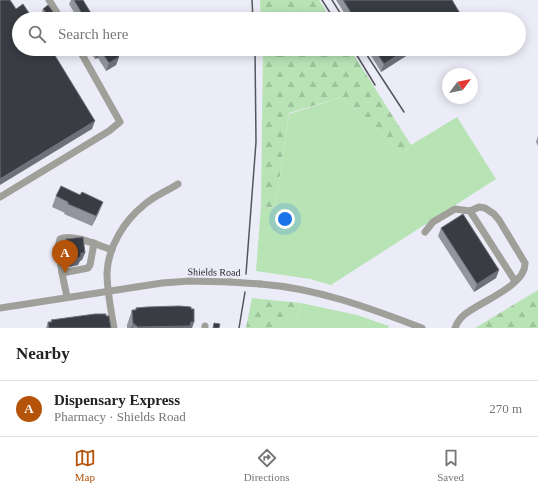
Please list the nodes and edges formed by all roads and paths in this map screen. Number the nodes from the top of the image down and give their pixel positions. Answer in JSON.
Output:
{"nodes":[{"id":1,"x":49,"y":0,"type":"edge"},
{"id":2,"x":57,"y":12,"type":"edge"},
{"id":3,"x":82,"y":56,"type":"edge"},
{"id":4,"x":178,"y":184,"type":"dead end"},
{"id":5,"x":0,"y":196,"type":"edge"},
{"id":6,"x":470,"y":211,"type":"junction"},
{"id":7,"x":425,"y":232,"type":"dead end"},
{"id":8,"x":94,"y":243,"type":"junction"},
{"id":9,"x":112,"y":250,"type":"junction"},
{"id":10,"x":62,"y":273,"type":"junction"},
{"id":11,"x":515,"y":282,"type":"junction"},
{"id":12,"x":108,"y":292,"type":"junction"},
{"id":13,"x":67,"y":298,"type":"junction"},
{"id":14,"x":0,"y":308,"type":"edge"},
{"id":15,"x":114,"y":328,"type":"edge"},
{"id":16,"x":422,"y":328,"type":"edge"},
{"id":17,"x":455,"y":328,"type":"edge"}],
"edges":[{"from":1,"to":2,"type":"street"},
{"from":3,"to":5,"type":"street"},
{"from":4,"to":9,"type":"street"},
{"from":6,"to":7,"type":"street"},
{"from":6,"to":11,"type":"street"},
{"from":6,"to":11,"type":"street"},
{"from":8,"to":9,"type":"street"},
{"from":8,"to":10,"type":"street"},
{"from":8,"to":10,"type":"street"},
{"from":9,"to":12,"type":"street"},
{"from":10,"to":13,"type":"street"},
{"from":11,"to":17,"type":"street"},
{"from":12,"to":13,"type":"street","name":"Shields Road"},
{"from":12,"to":15,"type":"street"},
{"from":12,"to":16,"type":"street","name":"Shields Road","bridge":true},
{"from":13,"to":14,"type":"street","name":"Shields Road"}]}
